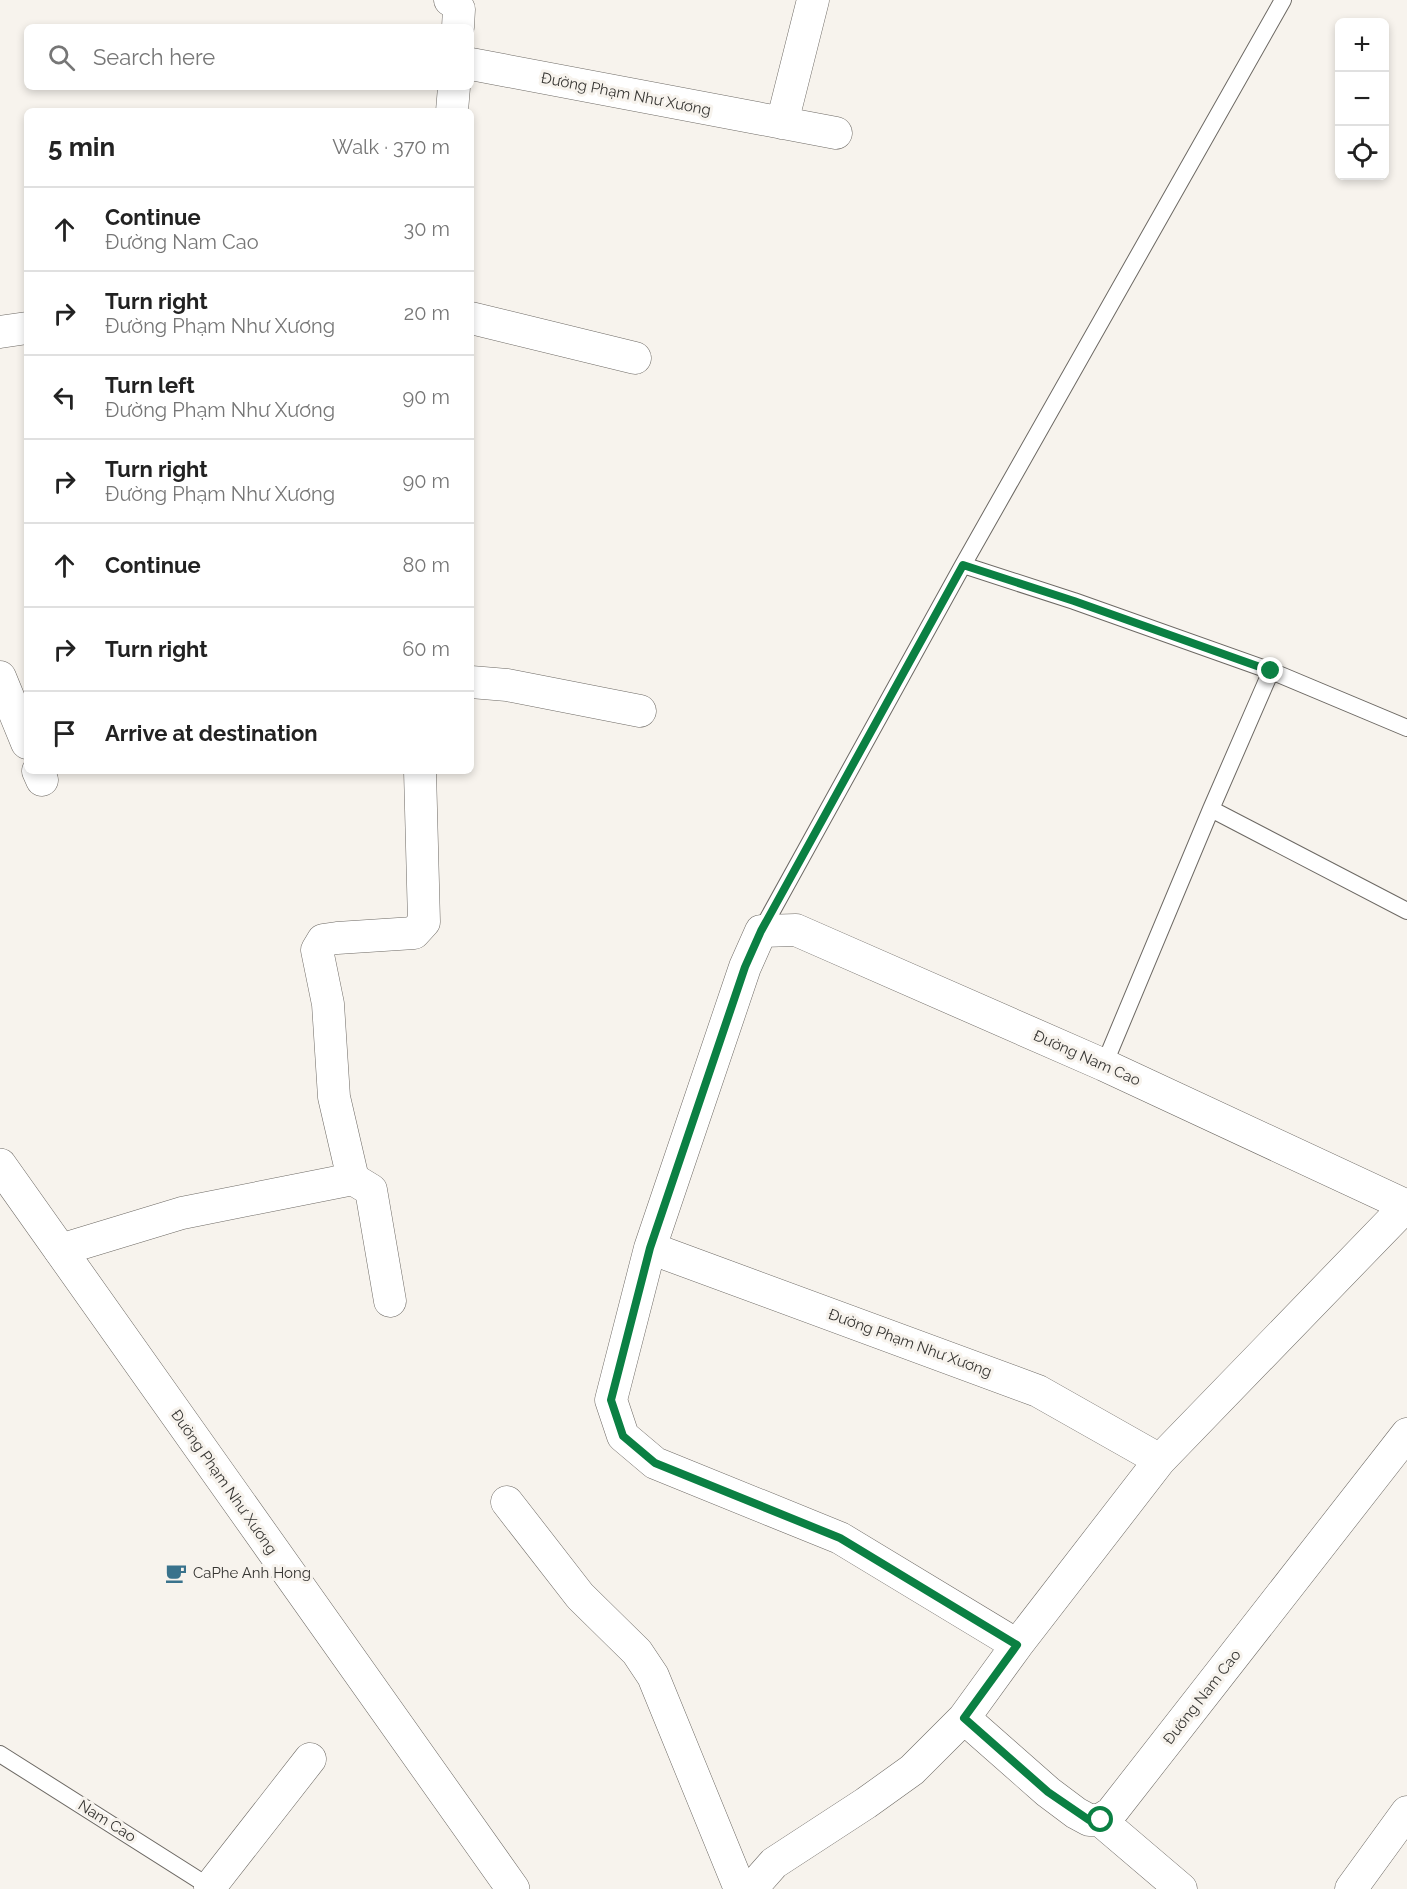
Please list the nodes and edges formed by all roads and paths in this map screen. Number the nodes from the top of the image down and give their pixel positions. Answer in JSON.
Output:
{"nodes":[{"id":1,"x":813,"y":0,"type":"edge"},
{"id":2,"x":1283,"y":0,"type":"edge"},
{"id":3,"x":474,"y":65,"type":"edge"},
{"id":4,"x":454,"y":90,"type":"edge"},
{"id":5,"x":452,"y":108,"type":"edge"},
{"id":6,"x":782,"y":123,"type":"junction"},
{"id":7,"x":836,"y":133,"type":"dead end"},
{"id":8,"x":474,"y":319,"type":"edge"},
{"id":9,"x":24,"y":328,"type":"edge"},
{"id":10,"x":0,"y":332,"type":"edge"},
{"id":11,"x":635,"y":358,"type":"dead end"},
{"id":12,"x":963,"y":565,"type":"junction"},
{"id":13,"x":1271,"y":671,"type":"junction"},
{"id":14,"x":0,"y":677,"type":"edge"},
{"id":15,"x":474,"y":682,"type":"edge"},
{"id":16,"x":640,"y":711,"type":"dead end"},
{"id":17,"x":1407,"y":728,"type":"edge"},
{"id":18,"x":24,"y":736,"type":"edge"},
{"id":19,"x":420,"y":774,"type":"edge"},
{"id":20,"x":1211,"y":809,"type":"junction"},
{"id":21,"x":1407,"y":911,"type":"edge"},
{"id":22,"x":761,"y":931,"type":"junction"},
{"id":23,"x":1104,"y":1065,"type":"junction"},
{"id":24,"x":0,"y":1165,"type":"edge"},
{"id":25,"x":353,"y":1179,"type":"junction"},
{"id":26,"x":1407,"y":1206,"type":"edge"},
{"id":27,"x":650,"y":1248,"type":"junction"},
{"id":28,"x":60,"y":1250,"type":"junction"},
{"id":29,"x":390,"y":1301,"type":"dead end"},
{"id":30,"x":1407,"y":1434,"type":"edge"},
{"id":31,"x":1160,"y":1460,"type":"junction"},
{"id":32,"x":507,"y":1502,"type":"dead end"},
{"id":33,"x":1017,"y":1645,"type":"junction"},
{"id":34,"x":964,"y":1718,"type":"junction"},
{"id":35,"x":0,"y":1754,"type":"edge"},
{"id":36,"x":310,"y":1759,"type":"dead end"},
{"id":37,"x":1407,"y":1812,"type":"edge"},
{"id":38,"x":1101,"y":1820,"type":"junction"},
{"id":39,"x":212,"y":1888,"type":"edge"},
{"id":40,"x":513,"y":1889,"type":"edge"},
{"id":41,"x":740,"y":1889,"type":"edge"},
{"id":42,"x":751,"y":1889,"type":"edge"},
{"id":43,"x":1181,"y":1889,"type":"edge"},
{"id":44,"x":1352,"y":1889,"type":"edge"}],
"edges":[{"from":1,"to":6,"type":"street"},
{"from":2,"to":12,"type":"lane"},
{"from":3,"to":6,"type":"street","name":"Đường Phạm Như Xương"},
{"from":4,"to":5,"type":"street"},
{"from":6,"to":7,"type":"street","name":"Đường Phạm Như Xương"},
{"from":8,"to":11,"type":"street"},
{"from":9,"to":10,"type":"street"},
{"from":12,"to":13,"type":"lane"},
{"from":12,"to":22,"type":"lane"},
{"from":13,"to":17,"type":"lane"},
{"from":13,"to":20,"type":"lane"},
{"from":14,"to":18,"type":"street"},
{"from":15,"to":16,"type":"street"},
{"from":19,"to":25,"type":"street"},
{"from":20,"to":21,"type":"lane"},
{"from":20,"to":23,"type":"lane"},
{"from":22,"to":23,"type":"street","name":"Đường Nam Cao"},
{"from":22,"to":27,"type":"street"},
{"from":23,"to":26,"type":"street","name":"Đường Nam Cao"},
{"from":24,"to":28,"type":"street","name":"Đường Phạm Như Xương"},
{"from":25,"to":28,"type":"street"},
{"from":25,"to":29,"type":"street"},
{"from":26,"to":31,"type":"street"},
{"from":27,"to":31,"type":"street","name":"Đường Phạm Như Xương"},
{"from":27,"to":33,"type":"street"},
{"from":28,"to":40,"type":"street","name":"Đường Phạm Như Xương"},
{"from":30,"to":38,"type":"street","name":"Đường Nam Cao"},
{"from":31,"to":33,"type":"street"},
{"from":32,"to":41,"type":"street"},
{"from":33,"to":34,"type":"street"},
{"from":34,"to":38,"type":"street"},
{"from":34,"to":42,"type":"street"},
{"from":35,"to":39,"type":"lane","name":"Nam Cao"},
{"from":36,"to":39,"type":"street"},
{"from":37,"to":44,"type":"street"},
{"from":38,"to":43,"type":"street"}]}
